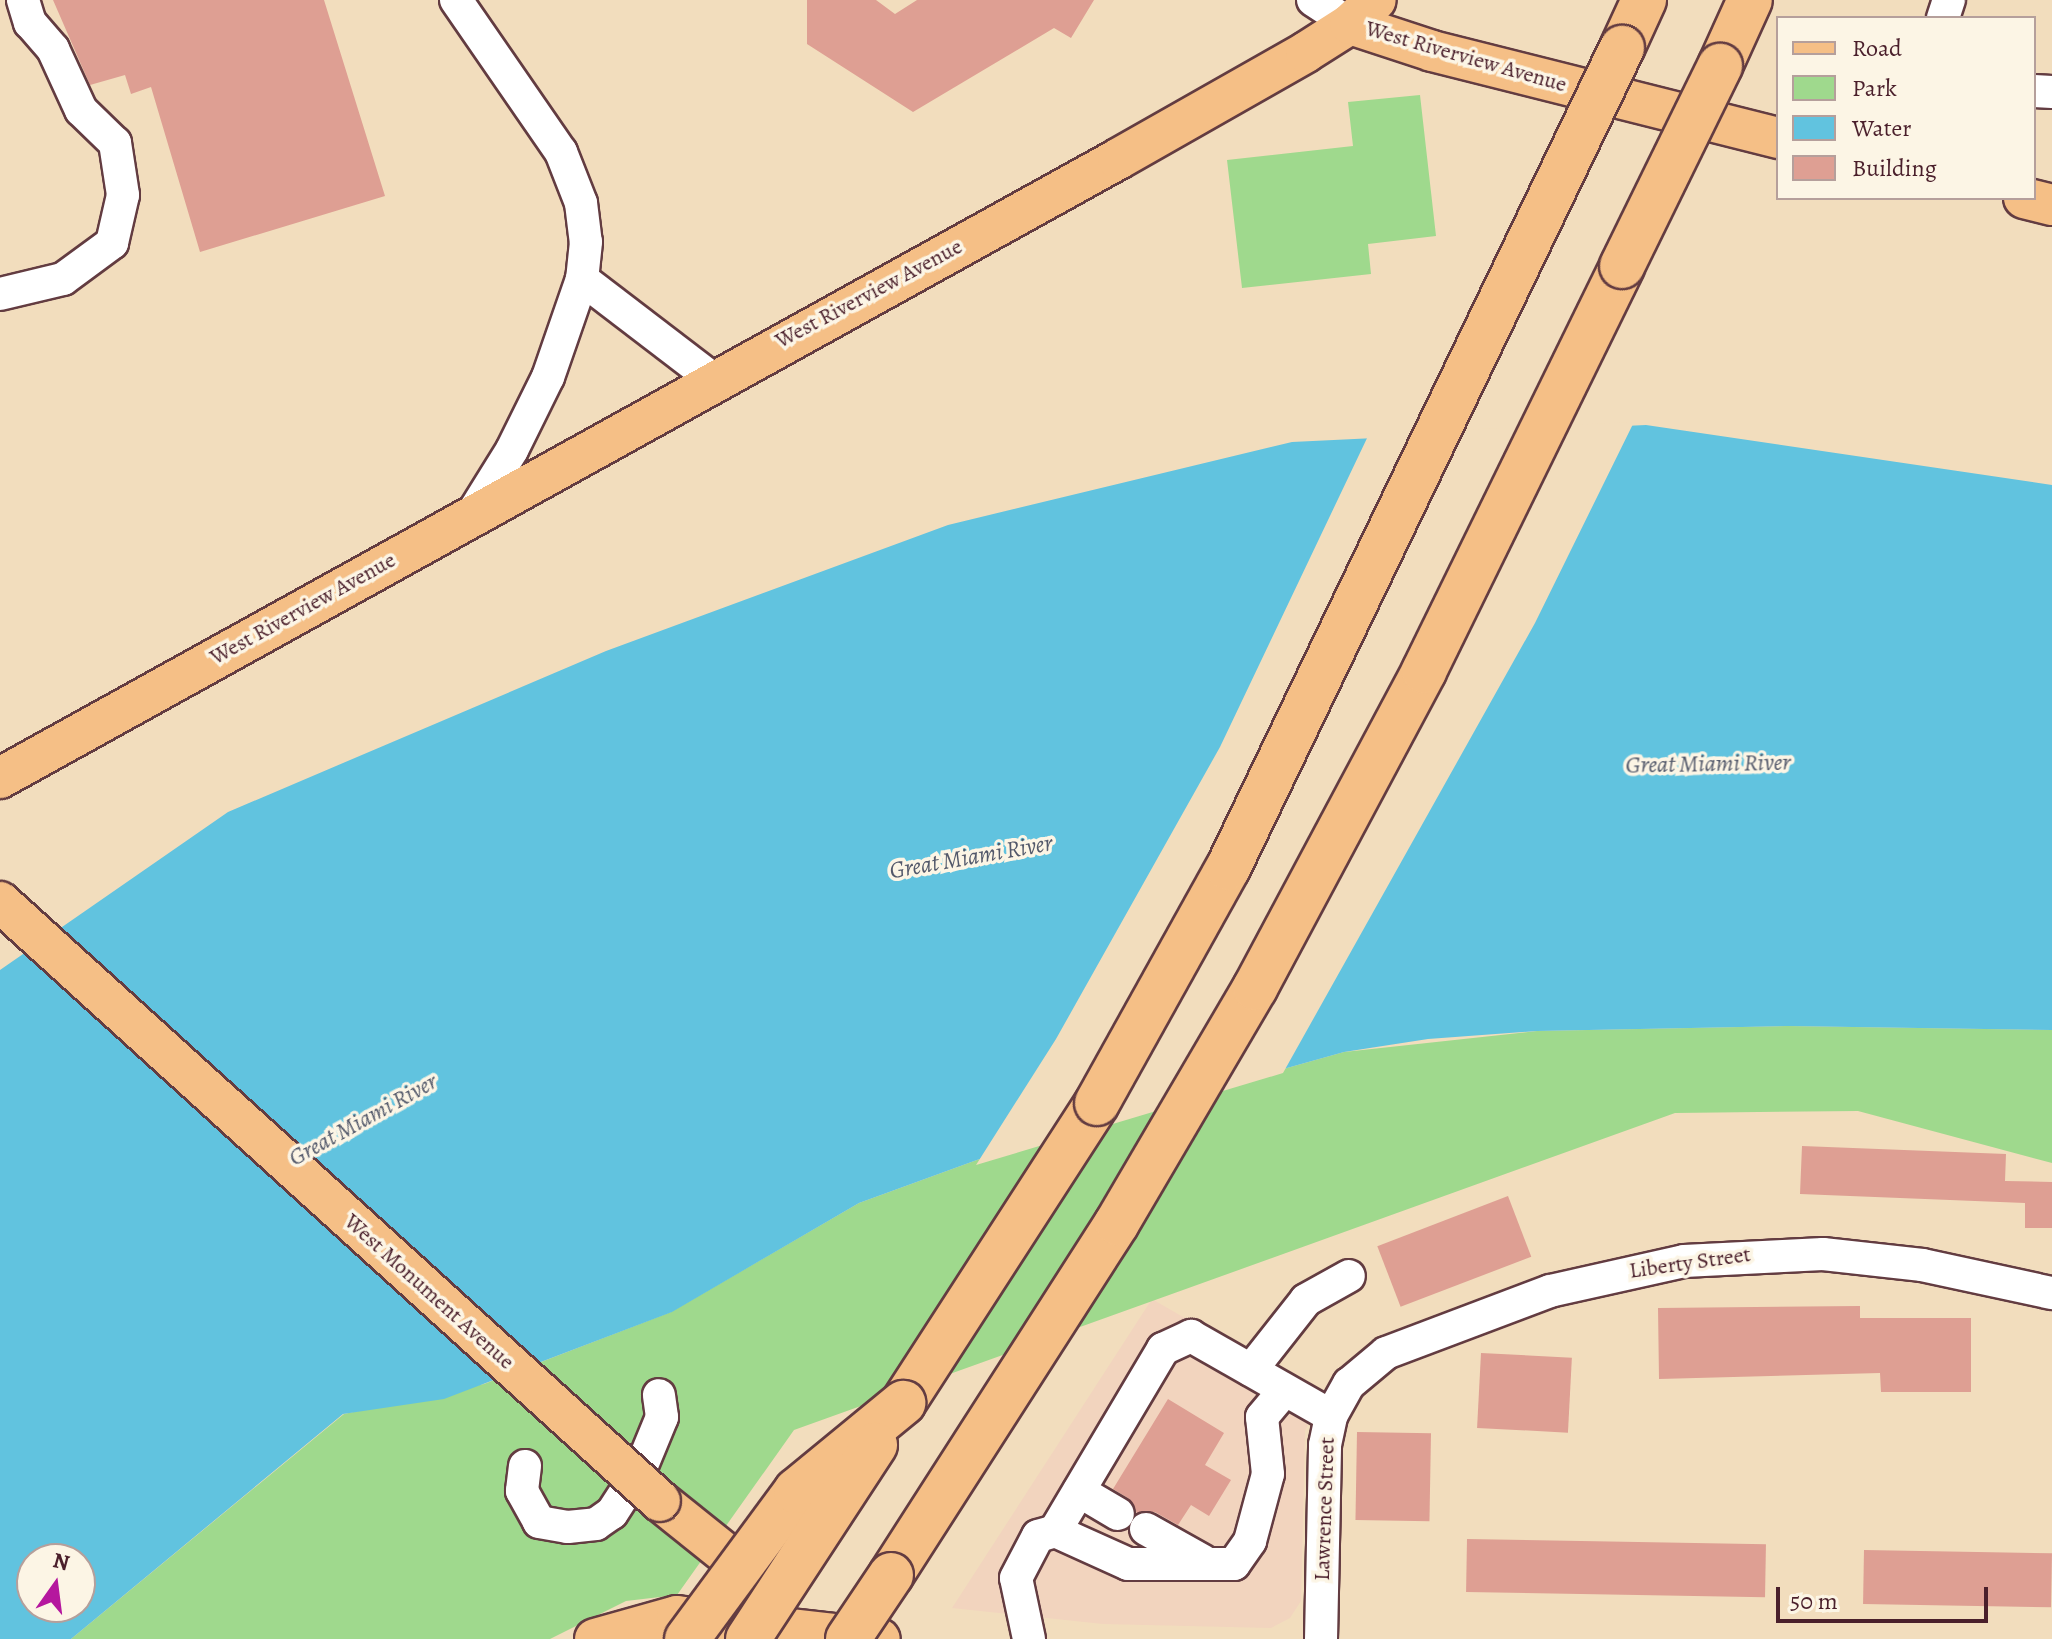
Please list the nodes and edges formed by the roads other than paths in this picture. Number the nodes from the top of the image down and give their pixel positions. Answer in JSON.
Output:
{"nodes":[{"id":1,"x":23,"y":0,"type":"edge"},
{"id":2,"x":456,"y":0,"type":"edge"},
{"id":3,"x":1313,"y":0,"type":"edge"},
{"id":4,"x":1644,"y":0,"type":"edge"},
{"id":5,"x":1749,"y":3,"type":"edge"},
{"id":6,"x":1363,"y":12,"type":"edge"},
{"id":7,"x":1776,"y":137,"type":"edge"},
{"id":8,"x":2032,"y":200,"type":"edge"},
{"id":9,"x":2052,"y":205,"type":"edge"},
{"id":10,"x":582,"y":279,"type":"junction"},
{"id":11,"x":5,"y":292,"type":"edge"},
{"id":12,"x":713,"y":379,"type":"junction"},
{"id":13,"x":469,"y":519,"type":"junction"},
{"id":14,"x":0,"y":778,"type":"edge"},
{"id":15,"x":0,"y":902,"type":"edge"},
{"id":16,"x":1349,"y":1276,"type":"dead end"},
{"id":17,"x":2052,"y":1293,"type":"edge"},
{"id":18,"x":1251,"y":1370,"type":"junction"},
{"id":19,"x":1349,"y":1384,"type":"joint"},
{"id":20,"x":1285,"y":1390,"type":"junction"},
{"id":21,"x":659,"y":1395,"type":"dead end"},
{"id":22,"x":903,"y":1403,"type":"junction"},
{"id":23,"x":1331,"y":1416,"type":"junction"},
{"id":24,"x":525,"y":1466,"type":"dead end"},
{"id":25,"x":1079,"y":1491,"type":"junction"},
{"id":26,"x":1055,"y":1531,"type":"junction"},
{"id":27,"x":1204,"y":1561,"type":"junction"},
{"id":28,"x":595,"y":1639,"type":"edge"},
{"id":29,"x":687,"y":1639,"type":"edge"},
{"id":30,"x":748,"y":1639,"type":"edge"},
{"id":31,"x":873,"y":1639,"type":"edge"},
{"id":32,"x":1029,"y":1639,"type":"edge"},
{"id":33,"x":1321,"y":1639,"type":"edge"}],
"edges":[{"from":1,"to":11,"type":"street"},
{"from":2,"to":10,"type":"street"},
{"from":3,"to":6,"type":"street"},
{"from":4,"to":22,"type":"highway","bridge":true},
{"from":5,"to":31,"type":"highway","bridge":true},
{"from":6,"to":7,"type":"main road","name":"West Riverview Avenue"},
{"from":6,"to":12,"type":"main road","name":"West Riverview Avenue"},
{"from":8,"to":9,"type":"main road"},
{"from":10,"to":12,"type":"street"},
{"from":10,"to":13,"type":"street"},
{"from":12,"to":13,"type":"main road","name":"West Riverview Avenue"},
{"from":13,"to":14,"type":"main road","name":"West Riverview Avenue"},
{"from":15,"to":31,"type":"main road","name":"West Monument Avenue","bridge":true},
{"from":16,"to":18,"type":"street"},
{"from":17,"to":19,"type":"street","name":"Liberty Street"},
{"from":18,"to":20,"type":"street"},
{"from":18,"to":25,"type":"street"},
{"from":19,"to":23,"type":"street","name":"Lawrence Street"},
{"from":20,"to":23,"type":"street"},
{"from":20,"to":27,"type":"street"},
{"from":21,"to":24,"type":"street"},
{"from":22,"to":29,"type":"highway","bridge":true},
{"from":22,"to":30,"type":"highway","bridge":true},
{"from":23,"to":33,"type":"street","name":"Lawrence Street"},
{"from":25,"to":26,"type":"street"},
{"from":25,"to":27,"type":"street"},
{"from":26,"to":27,"type":"street"},
{"from":26,"to":32,"type":"street"},
{"from":28,"to":31,"type":"main road"}]}
